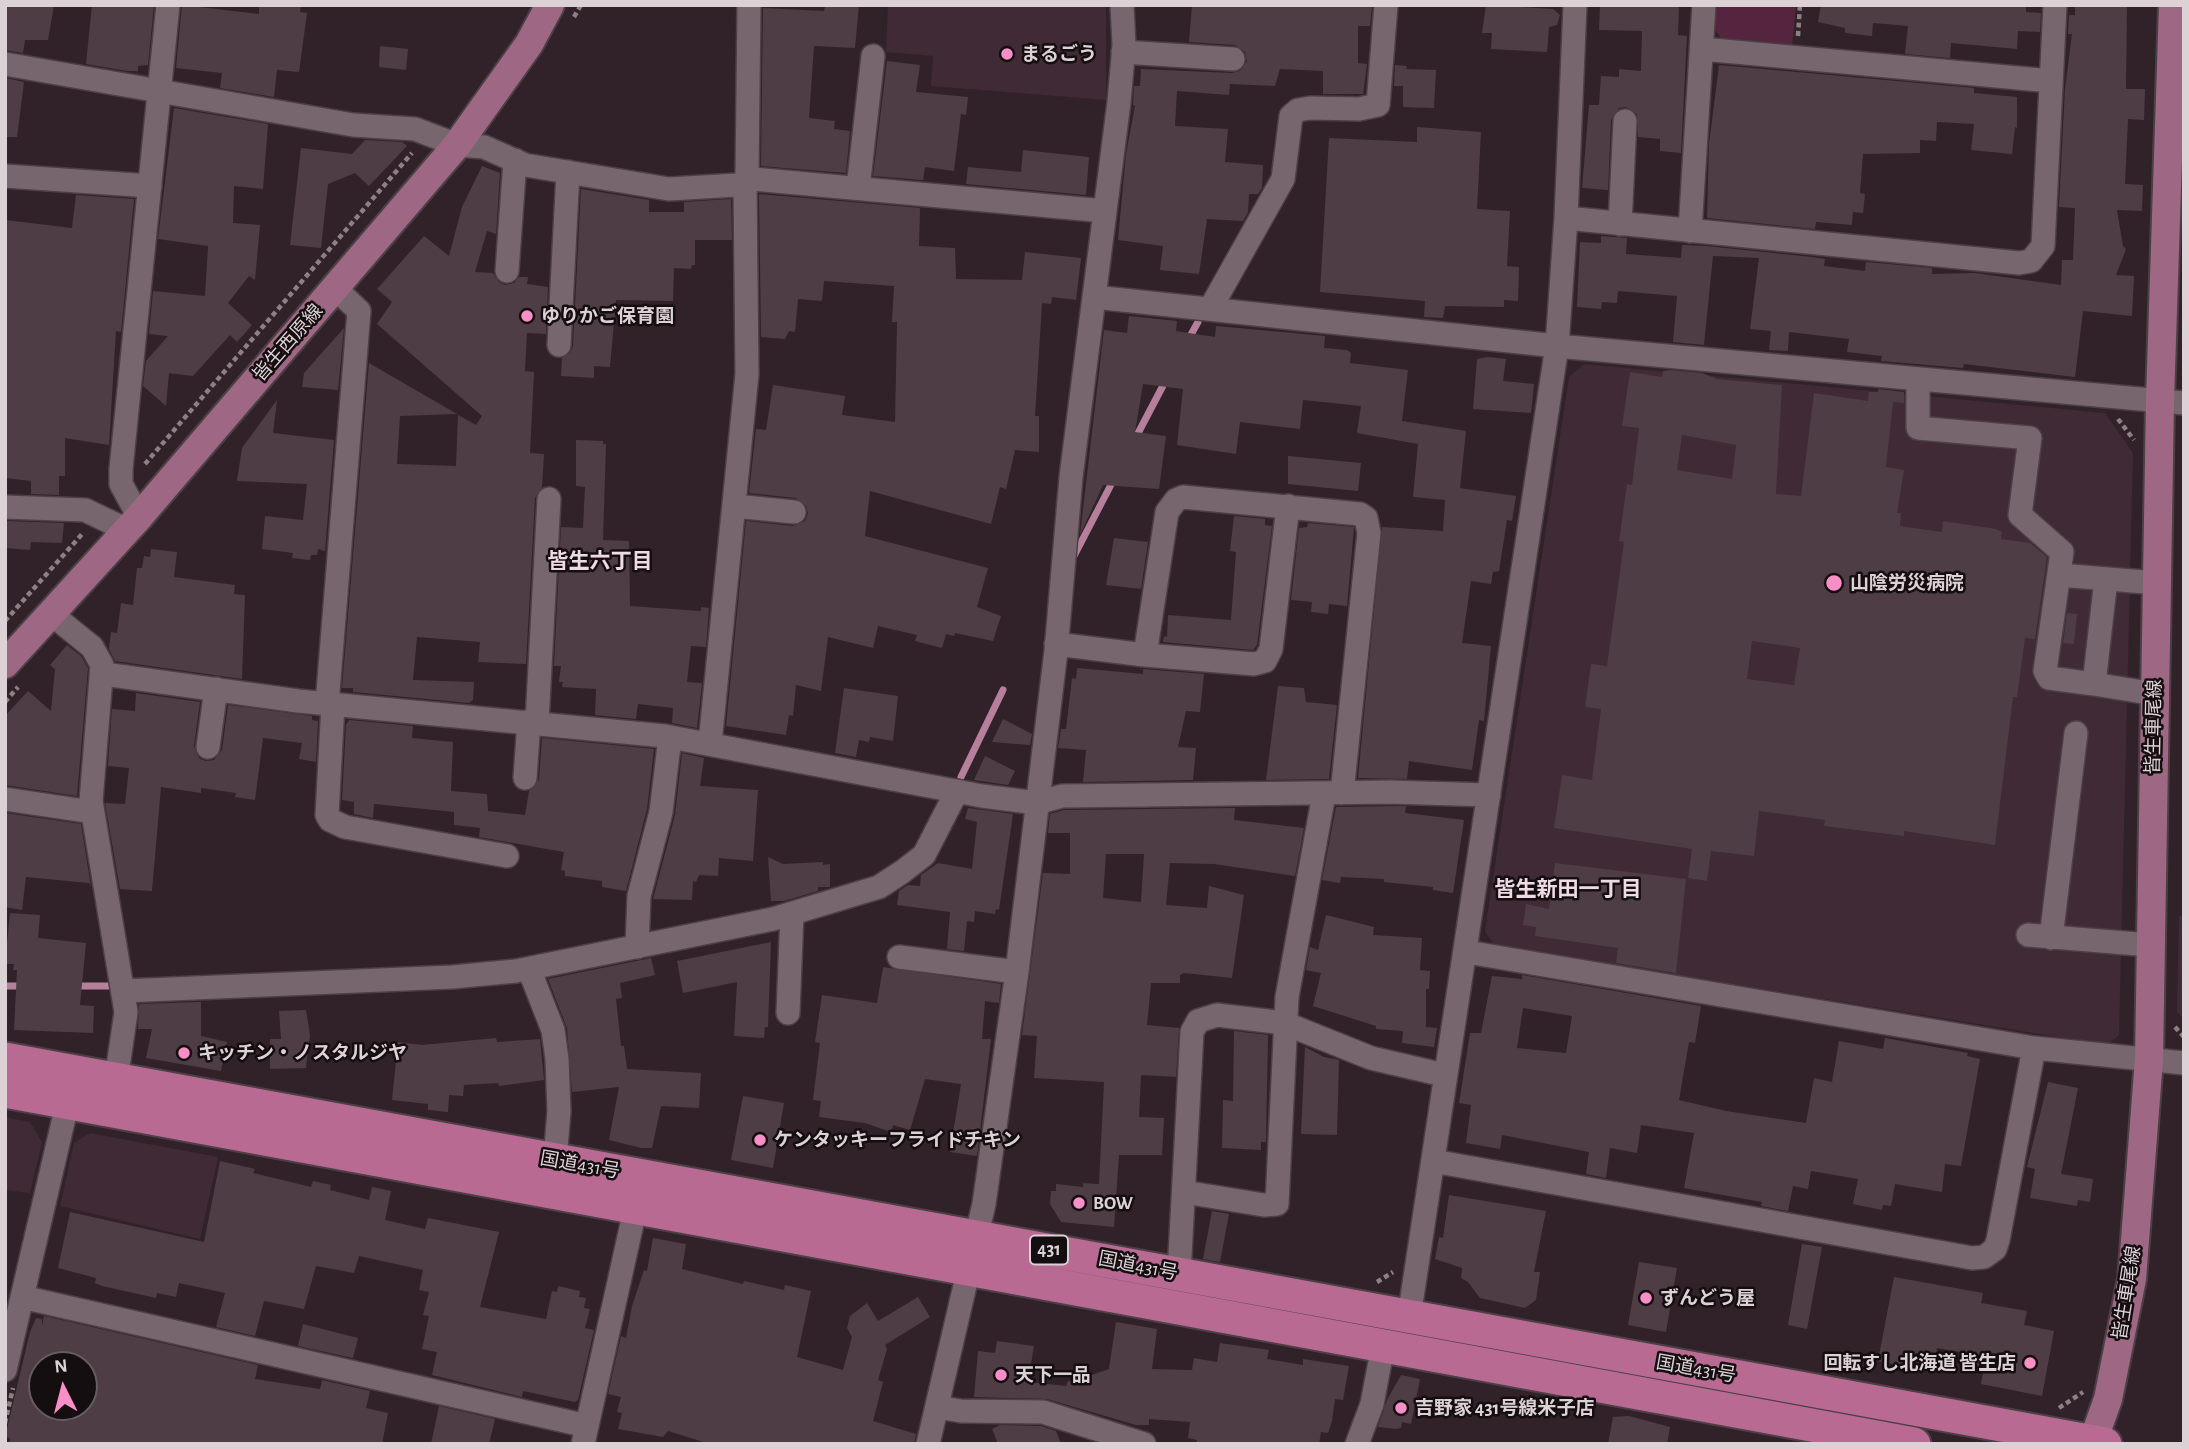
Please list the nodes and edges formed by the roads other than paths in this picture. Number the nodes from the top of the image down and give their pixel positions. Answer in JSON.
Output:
{"nodes":[{"id":1,"x":168,"y":5,"type":"edge"},
{"id":2,"x":550,"y":5,"type":"edge"},
{"id":3,"x":749,"y":5,"type":"edge"},
{"id":4,"x":1122,"y":5,"type":"edge"},
{"id":5,"x":1386,"y":5,"type":"edge"},
{"id":6,"x":1575,"y":5,"type":"edge"},
{"id":7,"x":1704,"y":5,"type":"edge"},
{"id":8,"x":2055,"y":5,"type":"edge"},
{"id":9,"x":2173,"y":5,"type":"edge"},
{"id":10,"x":1702,"y":49,"type":"junction"},
{"id":11,"x":1123,"y":52,"type":"junction"},
{"id":12,"x":873,"y":56,"type":"dead end"},
{"id":13,"x":1233,"y":59,"type":"dead end"},
{"id":14,"x":5,"y":64,"type":"edge"},
{"id":15,"x":2051,"y":81,"type":"junction"},
{"id":16,"x":160,"y":90,"type":"junction"},
{"id":17,"x":1625,"y":121,"type":"dead end"},
{"id":18,"x":457,"y":145,"type":"junction"},
{"id":19,"x":515,"y":160,"type":"junction"},
{"id":20,"x":568,"y":172,"type":"junction"},
{"id":21,"x":5,"y":176,"type":"edge"},
{"id":22,"x":749,"y":181,"type":"junction"},
{"id":23,"x":150,"y":186,"type":"junction"},
{"id":24,"x":858,"y":188,"type":"junction"},
{"id":25,"x":1105,"y":211,"type":"junction"},
{"id":26,"x":1566,"y":218,"type":"junction"},
{"id":27,"x":1620,"y":224,"type":"junction"},
{"id":28,"x":1689,"y":231,"type":"junction"},
{"id":29,"x":507,"y":271,"type":"dead end"},
{"id":30,"x":335,"y":288,"type":"junction"},
{"id":31,"x":1094,"y":297,"type":"junction"},
{"id":32,"x":1210,"y":309,"type":"junction"},
{"id":33,"x":558,"y":345,"type":"dead end"},
{"id":34,"x":1557,"y":346,"type":"junction"},
{"id":35,"x":1918,"y":380,"type":"junction"},
{"id":36,"x":2172,"y":401,"type":"edge"},
{"id":37,"x":549,"y":499,"type":"dead end"},
{"id":38,"x":735,"y":506,"type":"junction"},
{"id":39,"x":1288,"y":506,"type":"junction"},
{"id":40,"x":5,"y":507,"type":"edge"},
{"id":41,"x":794,"y":512,"type":"dead end"},
{"id":42,"x":133,"y":523,"type":"junction"},
{"id":43,"x":2059,"y":575,"type":"junction"},
{"id":44,"x":2106,"y":579,"type":"junction"},
{"id":45,"x":2157,"y":583,"type":"junction"},
{"id":46,"x":50,"y":613,"type":"junction"},
{"id":47,"x":1056,"y":644,"type":"junction"},
{"id":48,"x":1145,"y":655,"type":"junction"},
{"id":49,"x":5,"y":664,"type":"edge"},
{"id":50,"x":104,"y":674,"type":"junction"},
{"id":51,"x":2094,"y":684,"type":"junction"},
{"id":52,"x":216,"y":689,"type":"junction"},
{"id":53,"x":2155,"y":694,"type":"junction"},
{"id":54,"x":330,"y":704,"type":"junction"},
{"id":55,"x":533,"y":722,"type":"junction"},
{"id":56,"x":2076,"y":733,"type":"dead end"},
{"id":57,"x":670,"y":737,"type":"junction"},
{"id":58,"x":710,"y":743,"type":"junction"},
{"id":59,"x":208,"y":747,"type":"dead end"},
{"id":60,"x":525,"y":778,"type":"dead end"},
{"id":61,"x":957,"y":791,"type":"junction"},
{"id":62,"x":1333,"y":794,"type":"junction"},
{"id":63,"x":1489,"y":795,"type":"junction"},
{"id":64,"x":5,"y":799,"type":"edge"},
{"id":65,"x":1037,"y":803,"type":"junction"},
{"id":66,"x":92,"y":812,"type":"junction"},
{"id":67,"x":507,"y":856,"type":"dead end"},
{"id":68,"x":792,"y":914,"type":"junction"},
{"id":69,"x":2028,"y":935,"type":"dead end"},
{"id":70,"x":2051,"y":938,"type":"junction"},
{"id":71,"x":2150,"y":945,"type":"junction"},
{"id":72,"x":637,"y":947,"type":"junction"},
{"id":73,"x":1467,"y":952,"type":"junction"},
{"id":74,"x":900,"y":957,"type":"dead end"},
{"id":75,"x":529,"y":968,"type":"junction"},
{"id":76,"x":1017,"y":972,"type":"junction"},
{"id":77,"x":123,"y":991,"type":"junction"},
{"id":78,"x":788,"y":1013,"type":"dead end"},
{"id":79,"x":1284,"y":1023,"type":"junction"},
{"id":80,"x":2034,"y":1048,"type":"junction"},
{"id":81,"x":5,"y":1059,"type":"edge"},
{"id":82,"x":2149,"y":1059,"type":"junction"},
{"id":83,"x":2184,"y":1063,"type":"edge"},
{"id":84,"x":1444,"y":1075,"type":"junction"},
{"id":85,"x":116,"y":1080,"type":"junction"},
{"id":86,"x":5,"y":1091,"type":"edge"},
{"id":87,"x":66,"y":1105,"type":"junction"},
{"id":88,"x":555,"y":1160,"type":"junction"},
{"id":89,"x":1433,"y":1161,"type":"junction"},
{"id":90,"x":1184,"y":1192,"type":"junction"},
{"id":91,"x":635,"y":1210,"type":"junction"},
{"id":92,"x":976,"y":1236,"type":"junction"},
{"id":93,"x":968,"y":1269,"type":"junction"},
{"id":94,"x":1179,"y":1274,"type":"junction"},
{"id":95,"x":22,"y":1297,"type":"junction"},
{"id":96,"x":1409,"y":1317,"type":"junction"},
{"id":97,"x":1383,"y":1346,"type":"junction"},
{"id":98,"x":5,"y":1370,"type":"edge"},
{"id":99,"x":937,"y":1407,"type":"junction"},
{"id":100,"x":585,"y":1435,"type":"edge"},
{"id":101,"x":2097,"y":1443,"type":"edge"},
{"id":102,"x":928,"y":1444,"type":"edge"},
{"id":103,"x":1144,"y":1444,"type":"edge"},
{"id":104,"x":1357,"y":1444,"type":"edge"},
{"id":105,"x":1914,"y":1444,"type":"edge"}],
"edges":[{"from":1,"to":16,"type":"street"},
{"from":2,"to":18,"type":"main road","name":"皆生西原線"},
{"from":3,"to":22,"type":"street"},
{"from":4,"to":11,"type":"street"},
{"from":5,"to":32,"type":"street"},
{"from":6,"to":26,"type":"street"},
{"from":7,"to":10,"type":"street"},
{"from":8,"to":15,"type":"street"},
{"from":9,"to":36,"type":"main road","name":"皆生車尾線"},
{"from":10,"to":15,"type":"street"},
{"from":10,"to":28,"type":"street"},
{"from":11,"to":13,"type":"street"},
{"from":11,"to":25,"type":"street"},
{"from":12,"to":24,"type":"street"},
{"from":14,"to":16,"type":"street"},
{"from":15,"to":28,"type":"street"},
{"from":16,"to":18,"type":"street"},
{"from":16,"to":23,"type":"street"},
{"from":17,"to":27,"type":"street"},
{"from":18,"to":19,"type":"street"},
{"from":18,"to":30,"type":"main road","name":"皆生西原線"},
{"from":19,"to":20,"type":"street"},
{"from":19,"to":29,"type":"street"},
{"from":20,"to":22,"type":"street"},
{"from":20,"to":33,"type":"street"},
{"from":21,"to":23,"type":"street"},
{"from":22,"to":24,"type":"street"},
{"from":22,"to":38,"type":"street"},
{"from":23,"to":42,"type":"street"},
{"from":24,"to":25,"type":"street"},
{"from":25,"to":31,"type":"street"},
{"from":26,"to":27,"type":"street"},
{"from":26,"to":34,"type":"street"},
{"from":27,"to":28,"type":"street"},
{"from":30,"to":42,"type":"main road","name":"皆生西原線"},
{"from":30,"to":54,"type":"street"},
{"from":31,"to":32,"type":"street"},
{"from":31,"to":47,"type":"street"},
{"from":32,"to":34,"type":"street"},
{"from":34,"to":35,"type":"street"},
{"from":34,"to":63,"type":"street"},
{"from":35,"to":36,"type":"street"},
{"from":35,"to":43,"type":"street"},
{"from":36,"to":45,"type":"main road","name":"皆生車尾線"},
{"from":37,"to":55,"type":"street"},
{"from":38,"to":41,"type":"street"},
{"from":38,"to":58,"type":"street"},
{"from":39,"to":48,"type":"street"},
{"from":39,"to":48,"type":"street"},
{"from":39,"to":62,"type":"street"},
{"from":40,"to":42,"type":"street"},
{"from":42,"to":46,"type":"main road","name":"皆生西原線"},
{"from":43,"to":44,"type":"street"},
{"from":43,"to":51,"type":"street"},
{"from":44,"to":45,"type":"street"},
{"from":44,"to":51,"type":"street"},
{"from":45,"to":53,"type":"main road","name":"皆生車尾線"},
{"from":46,"to":49,"type":"main road","name":"皆生西原線"},
{"from":46,"to":50,"type":"street"},
{"from":47,"to":48,"type":"street"},
{"from":47,"to":65,"type":"street"},
{"from":50,"to":52,"type":"street"},
{"from":50,"to":66,"type":"street"},
{"from":51,"to":53,"type":"street"},
{"from":52,"to":54,"type":"street"},
{"from":52,"to":59,"type":"street"},
{"from":53,"to":71,"type":"main road","name":"皆生車尾線"},
{"from":54,"to":55,"type":"street"},
{"from":54,"to":67,"type":"street"},
{"from":55,"to":57,"type":"street"},
{"from":55,"to":60,"type":"street"},
{"from":56,"to":70,"type":"street"},
{"from":57,"to":58,"type":"street"},
{"from":57,"to":72,"type":"street"},
{"from":58,"to":61,"type":"street"},
{"from":61,"to":65,"type":"street"},
{"from":61,"to":68,"type":"street"},
{"from":62,"to":63,"type":"street"},
{"from":62,"to":65,"type":"street"},
{"from":62,"to":79,"type":"street"},
{"from":63,"to":73,"type":"street"},
{"from":64,"to":66,"type":"street"},
{"from":65,"to":76,"type":"street"},
{"from":66,"to":77,"type":"street"},
{"from":68,"to":72,"type":"street"},
{"from":68,"to":78,"type":"street"},
{"from":69,"to":70,"type":"street"},
{"from":70,"to":71,"type":"street"},
{"from":71,"to":82,"type":"main road","name":"皆生車尾線"},
{"from":72,"to":75,"type":"street"},
{"from":73,"to":80,"type":"street"},
{"from":73,"to":84,"type":"street"},
{"from":74,"to":76,"type":"street"},
{"from":75,"to":77,"type":"street"},
{"from":75,"to":88,"type":"street"},
{"from":76,"to":92,"type":"street"},
{"from":77,"to":85,"type":"street"},
{"from":79,"to":84,"type":"street"},
{"from":79,"to":90,"type":"street"},
{"from":79,"to":90,"type":"street"},
{"from":80,"to":82,"type":"street"},
{"from":80,"to":89,"type":"street"},
{"from":81,"to":85,"type":"highway","name":"国道431号","number":"431"},
{"from":82,"to":83,"type":"street"},
{"from":82,"to":101,"type":"main road","name":"皆生車尾線"},
{"from":84,"to":89,"type":"street"},
{"from":85,"to":88,"type":"highway","name":"国道431号","number":"431"},
{"from":86,"to":87,"type":"highway","name":"国道431号","number":"431"},
{"from":87,"to":91,"type":"highway","name":"国道431号","number":"431"},
{"from":87,"to":95,"type":"street"},
{"from":88,"to":92,"type":"highway","name":"国道431号","number":"431"},
{"from":89,"to":96,"type":"street"},
{"from":90,"to":94,"type":"street"},
{"from":91,"to":93,"type":"highway","name":"国道431号","number":"431"},
{"from":91,"to":100,"type":"street"},
{"from":92,"to":93,"type":"street"},
{"from":92,"to":94,"type":"highway","name":"国道431号","number":"431"},
{"from":93,"to":97,"type":"highway","name":"国道431号","number":"431"},
{"from":93,"to":99,"type":"street"},
{"from":94,"to":96,"type":"highway","name":"国道431号","number":"431"},
{"from":95,"to":98,"type":"street"},
{"from":95,"to":100,"type":"street"},
{"from":96,"to":101,"type":"highway","name":"国道431号","number":"431"},
{"from":97,"to":104,"type":"street"},
{"from":97,"to":105,"type":"highway","name":"国道431号","number":"431"},
{"from":99,"to":102,"type":"street"},
{"from":99,"to":103,"type":"street"}]}
